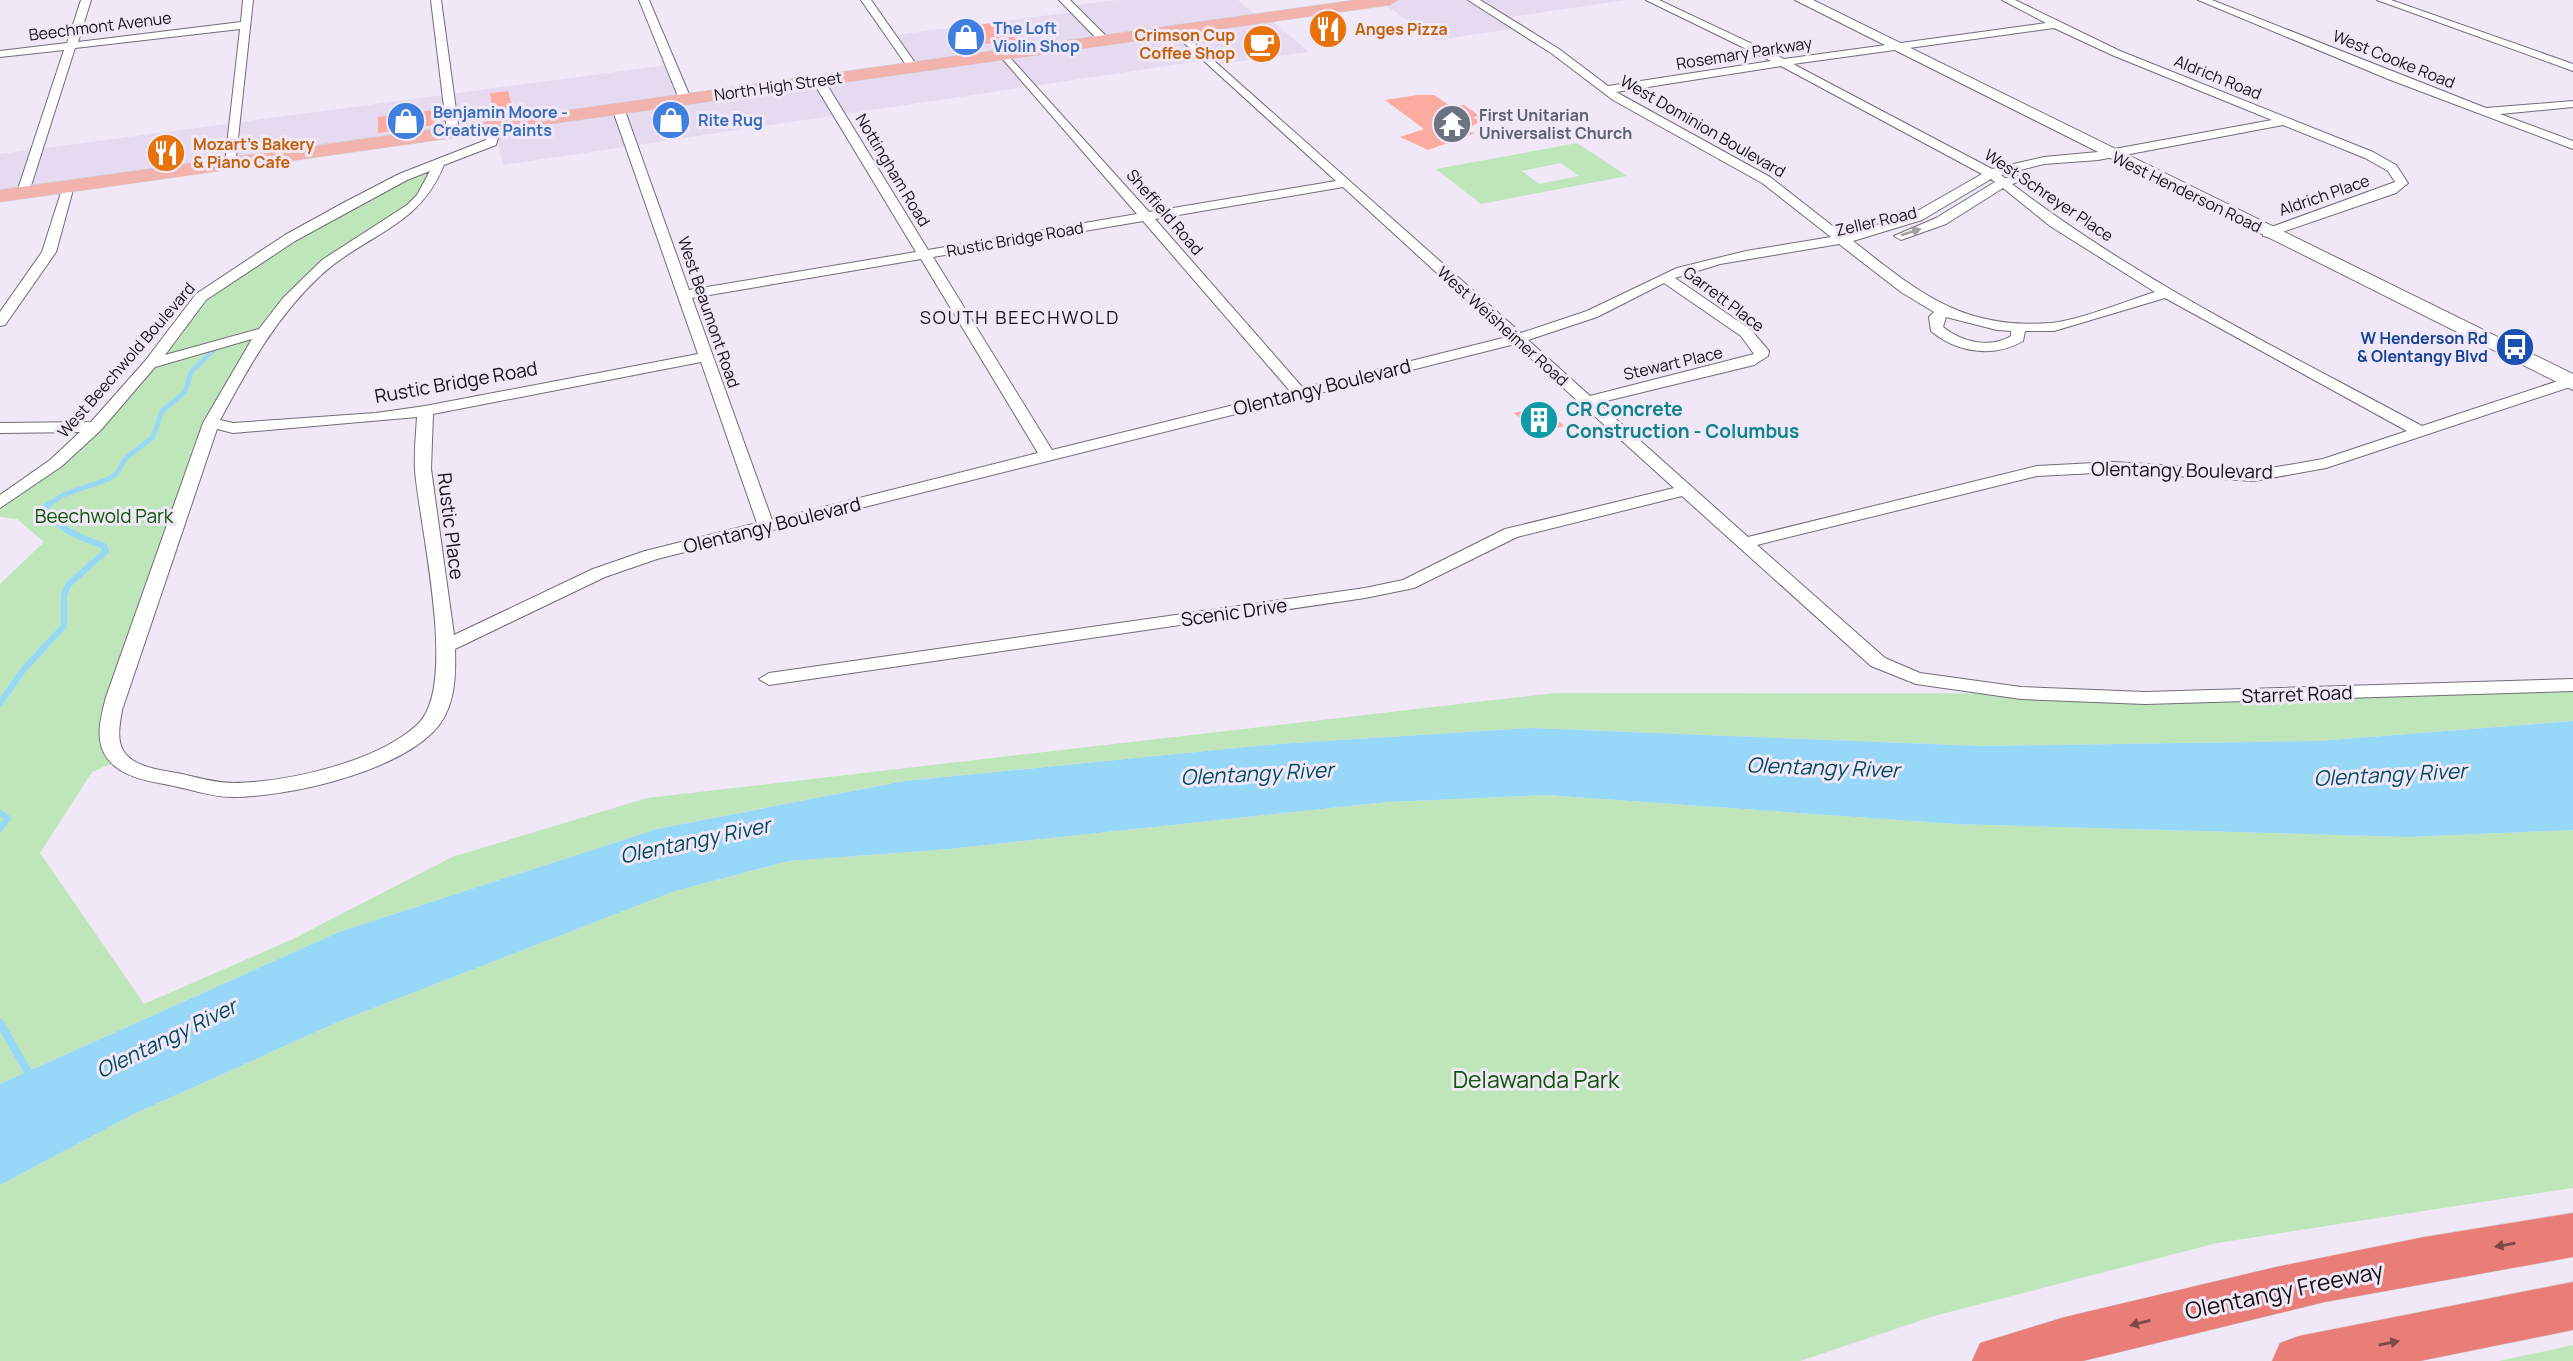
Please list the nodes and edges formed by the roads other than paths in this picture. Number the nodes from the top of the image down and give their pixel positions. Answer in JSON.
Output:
{"nodes":[{"id":1,"x":86,"y":0,"type":"edge"},
{"id":2,"x":248,"y":0,"type":"edge"},
{"id":3,"x":436,"y":0,"type":"edge"},
{"id":4,"x":645,"y":0,"type":"edge"},
{"id":5,"x":866,"y":0,"type":"edge"},
{"id":6,"x":1064,"y":0,"type":"edge"},
{"id":7,"x":1390,"y":0,"type":"edge"},
{"id":8,"x":1473,"y":0,"type":"edge"},
{"id":9,"x":1651,"y":0,"type":"edge"},
{"id":10,"x":1802,"y":0,"type":"edge"},
{"id":11,"x":2007,"y":0,"type":"edge"},
{"id":12,"x":2203,"y":0,"type":"edge"},
{"id":13,"x":2382,"y":0,"type":"edge"},
{"id":14,"x":246,"y":25,"type":"junction"},
{"id":15,"x":2054,"y":25,"type":"junction"},
{"id":16,"x":1176,"y":30,"type":"junction"},
{"id":17,"x":1104,"y":40,"type":"junction"},
{"id":18,"x":71,"y":46,"type":"junction"},
{"id":19,"x":1894,"y":50,"type":"junction"},
{"id":20,"x":0,"y":54,"type":"edge"},
{"id":21,"x":1004,"y":54,"type":"junction"},
{"id":22,"x":1789,"y":66,"type":"junction"},
{"id":23,"x":913,"y":67,"type":"junction"},
{"id":24,"x":2573,"y":68,"type":"edge"},
{"id":25,"x":818,"y":80,"type":"junction"},
{"id":26,"x":1605,"y":90,"type":"junction"},
{"id":27,"x":1617,"y":98,"type":"junction"},
{"id":28,"x":685,"y":99,"type":"junction"},
{"id":29,"x":2573,"y":104,"type":"edge"},
{"id":30,"x":618,"y":108,"type":"junction"},
{"id":31,"x":2482,"y":111,"type":"junction"},
{"id":32,"x":2284,"y":121,"type":"junction"},
{"id":33,"x":495,"y":126,"type":"junction"},
{"id":34,"x":453,"y":132,"type":"junction"},
{"id":35,"x":2573,"y":145,"type":"edge"},
{"id":36,"x":2104,"y":155,"type":"junction"},
{"id":37,"x":231,"y":163,"type":"junction"},
{"id":38,"x":438,"y":165,"type":"junction"},
{"id":39,"x":1992,"y":174,"type":"junction"},
{"id":40,"x":2004,"y":182,"type":"junction"},
{"id":41,"x":1345,"y":183,"type":"junction"},
{"id":42,"x":68,"y":186,"type":"junction"},
{"id":43,"x":2392,"y":190,"type":"joint"},
{"id":44,"x":23,"y":192,"type":"junction"},
{"id":45,"x":0,"y":195,"type":"edge"},
{"id":46,"x":1145,"y":217,"type":"junction"},
{"id":47,"x":2269,"y":233,"type":"junction"},
{"id":48,"x":1846,"y":242,"type":"junction"},
{"id":49,"x":924,"y":254,"type":"junction"},
{"id":50,"x":1723,"y":260,"type":"joint"},
{"id":51,"x":1665,"y":276,"type":"junction"},
{"id":52,"x":2166,"y":293,"type":"junction"},
{"id":53,"x":684,"y":295,"type":"junction"},
{"id":54,"x":1944,"y":312,"type":"junction"},
{"id":55,"x":0,"y":322,"type":"edge"},
{"id":56,"x":2018,"y":328,"type":"junction"},
{"id":57,"x":263,"y":333,"type":"junction"},
{"id":58,"x":1517,"y":338,"type":"junction"},
{"id":59,"x":1762,"y":351,"type":"joint"},
{"id":60,"x":706,"y":357,"type":"junction"},
{"id":61,"x":150,"y":364,"type":"junction"},
{"id":62,"x":2572,"y":382,"type":"edge"},
{"id":63,"x":1299,"y":393,"type":"junction"},
{"id":64,"x":1587,"y":401,"type":"junction"},
{"id":65,"x":425,"y":411,"type":"junction"},
{"id":66,"x":211,"y":423,"type":"junction"},
{"id":67,"x":95,"y":427,"type":"junction"},
{"id":68,"x":0,"y":428,"type":"edge"},
{"id":69,"x":2421,"y":432,"type":"junction"},
{"id":70,"x":1048,"y":456,"type":"junction"},
{"id":71,"x":1685,"y":490,"type":"junction"},
{"id":72,"x":0,"y":503,"type":"edge"},
{"id":73,"x":766,"y":527,"type":"junction"},
{"id":74,"x":1744,"y":543,"type":"junction"},
{"id":75,"x":445,"y":646,"type":"junction"},
{"id":76,"x":769,"y":679,"type":"dead end"},
{"id":77,"x":2573,"y":685,"type":"edge"},
{"id":78,"x":2021,"y":693,"type":"joint"},
{"id":79,"x":2573,"y":1235,"type":"edge"},
{"id":80,"x":2573,"y":1306,"type":"edge"},
{"id":81,"x":1998,"y":1361,"type":"edge"},
{"id":82,"x":2298,"y":1361,"type":"edge"}],
"edges":[{"from":1,"to":18,"type":"street"},
{"from":2,"to":14,"type":"street"},
{"from":3,"to":34,"type":"street"},
{"from":4,"to":28,"type":"street"},
{"from":5,"to":23,"type":"street"},
{"from":6,"to":17,"type":"street"},
{"from":7,"to":16,"type":"main road","name":"North High Street"},
{"from":8,"to":26,"type":"street","name":"West Dominion Boulevard"},
{"from":9,"to":22,"type":"street","name":"West Schreyer Place"},
{"from":10,"to":19,"type":"main road","name":"West Henderson Road"},
{"from":11,"to":15,"type":"street","name":"Aldrich Road"},
{"from":12,"to":31,"type":"street","name":"West Cooke Road"},
{"from":13,"to":24,"type":"street"},
{"from":14,"to":18,"type":"street","name":"Beechmont Avenue"},
{"from":14,"to":37,"type":"street"},
{"from":15,"to":19,"type":"street","name":"Rosemary Parkway"},
{"from":15,"to":32,"type":"street","name":"Aldrich Road"},
{"from":16,"to":17,"type":"main road","name":"North High Street"},
{"from":16,"to":41,"type":"street","name":"West Weisheimer Road"},
{"from":17,"to":21,"type":"main road","name":"North High Street"},
{"from":18,"to":20,"type":"street","name":"Beechmont Avenue"},
{"from":18,"to":44,"type":"street"},
{"from":19,"to":22,"type":"street","name":"Rosemary Parkway"},
{"from":19,"to":36,"type":"main road","name":"West Henderson Road"},
{"from":21,"to":23,"type":"main road","name":"North High Street"},
{"from":21,"to":46,"type":"street","name":"Sheffield Road"},
{"from":22,"to":26,"type":"street","name":"Rosemary Parkway"},
{"from":22,"to":27,"type":"street","name":"Rosemary Parkway"},
{"from":22,"to":39,"type":"street","name":"West Schreyer Place"},
{"from":23,"to":25,"type":"main road","name":"North High Street"},
{"from":25,"to":28,"type":"main road","name":"North High Street"},
{"from":25,"to":49,"type":"street","name":"Nottingham Road"},
{"from":26,"to":27,"type":"street","name":"West Dominion Boulevard"},
{"from":27,"to":48,"type":"street","name":"West Dominion Boulevard"},
{"from":28,"to":30,"type":"main road","name":"North High Street"},
{"from":29,"to":31,"type":"street"},
{"from":30,"to":33,"type":"main road","name":"North High Street"},
{"from":30,"to":53,"type":"street","name":"West Beaumont Road"},
{"from":31,"to":35,"type":"street","name":"West Cooke Road"},
{"from":32,"to":36,"type":"street","name":"Zeller Road"},
{"from":32,"to":43,"type":"street","name":"Aldrich Road"},
{"from":33,"to":34,"type":"main road","name":"North High Street"},
{"from":33,"to":38,"type":"street","name":"West Beechwold Boulevard"},
{"from":34,"to":37,"type":"main road","name":"North High Street"},
{"from":36,"to":39,"type":"street","name":"Zeller Road"},
{"from":36,"to":40,"type":"street","name":"Zeller Road"},
{"from":36,"to":47,"type":"main road","name":"West Henderson Road"},
{"from":37,"to":42,"type":"main road","name":"North High Street"},
{"from":38,"to":57,"type":"street"},
{"from":38,"to":61,"type":"street","name":"West Beechwold Boulevard"},
{"from":39,"to":40,"type":"street","name":"West Schreyer Place"},
{"from":39,"to":48,"type":"street","name":"Zeller Road"},
{"from":48,"to":40,"type":"street","name":"Zeller Road","one_way":true},
{"from":40,"to":52,"type":"street","name":"West Schreyer Place"},
{"from":41,"to":46,"type":"street","name":"Rustic Bridge Road"},
{"from":41,"to":58,"type":"street","name":"West Weisheimer Road"},
{"from":42,"to":44,"type":"main road","name":"North High Street"},
{"from":42,"to":55,"type":"street"},
{"from":43,"to":47,"type":"street","name":"Aldrich Place"},
{"from":44,"to":45,"type":"main road","name":"North High Street"},
{"from":46,"to":49,"type":"street","name":"Rustic Bridge Road"},
{"from":46,"to":63,"type":"street","name":"Sheffield Road"},
{"from":47,"to":62,"type":"main road","name":"West Henderson Road"},
{"from":48,"to":50,"type":"street","name":"Zeller Road"},
{"from":48,"to":54,"type":"street","name":"West Dominion Boulevard"},
{"from":49,"to":53,"type":"street","name":"Rustic Bridge Road"},
{"from":49,"to":70,"type":"street","name":"Nottingham Road"},
{"from":50,"to":51,"type":"street","name":"Zeller Road"},
{"from":51,"to":58,"type":"street","name":"Zeller Road"},
{"from":51,"to":59,"type":"street","name":"Garrett Place"},
{"from":52,"to":56,"type":"street","name":"West Dominion Boulevard"},
{"from":52,"to":69,"type":"street","name":"West Schreyer Place"},
{"from":53,"to":60,"type":"street","name":"West Beaumont Road"},
{"from":54,"to":56,"type":"street","name":"West Dominion Boulevard"},
{"from":54,"to":56,"type":"street"},
{"from":57,"to":61,"type":"street"},
{"from":57,"to":66,"type":"street"},
{"from":58,"to":63,"type":"street","name":"Olentangy Boulevard"},
{"from":58,"to":64,"type":"street","name":"West Weisheimer Road"},
{"from":59,"to":64,"type":"street","name":"Stewart Place"},
{"from":60,"to":65,"type":"street","name":"Rustic Bridge Road"},
{"from":60,"to":73,"type":"street","name":"West Beaumont Road"},
{"from":61,"to":67,"type":"street","name":"West Beechwold Boulevard"},
{"from":62,"to":69,"type":"street","name":"Olentangy Boulevard"},
{"from":63,"to":70,"type":"street","name":"Olentangy Boulevard"},
{"from":64,"to":71,"type":"street","name":"West Weisheimer Road"},
{"from":65,"to":66,"type":"street","name":"Rustic Bridge Road"},
{"from":65,"to":75,"type":"street","name":"Rustic Place"},
{"from":66,"to":75,"type":"street"},
{"from":67,"to":68,"type":"street"},
{"from":67,"to":72,"type":"street","name":"West Beechwold Boulevard"},
{"from":69,"to":74,"type":"street","name":"Olentangy Boulevard"},
{"from":70,"to":73,"type":"street","name":"Olentangy Boulevard"},
{"from":71,"to":74,"type":"street","name":"West Weisheimer Road"},
{"from":71,"to":76,"type":"street","name":"Scenic Drive"},
{"from":73,"to":75,"type":"street","name":"Olentangy Boulevard"},
{"from":74,"to":78,"type":"street","name":"West Weisheimer Road"},
{"from":77,"to":78,"type":"street","name":"Starret Road"},
{"from":79,"to":81,"type":"highway","name":"Olentangy Freeway","one_way":true},
{"from":82,"to":80,"type":"highway","one_way":true}]}
